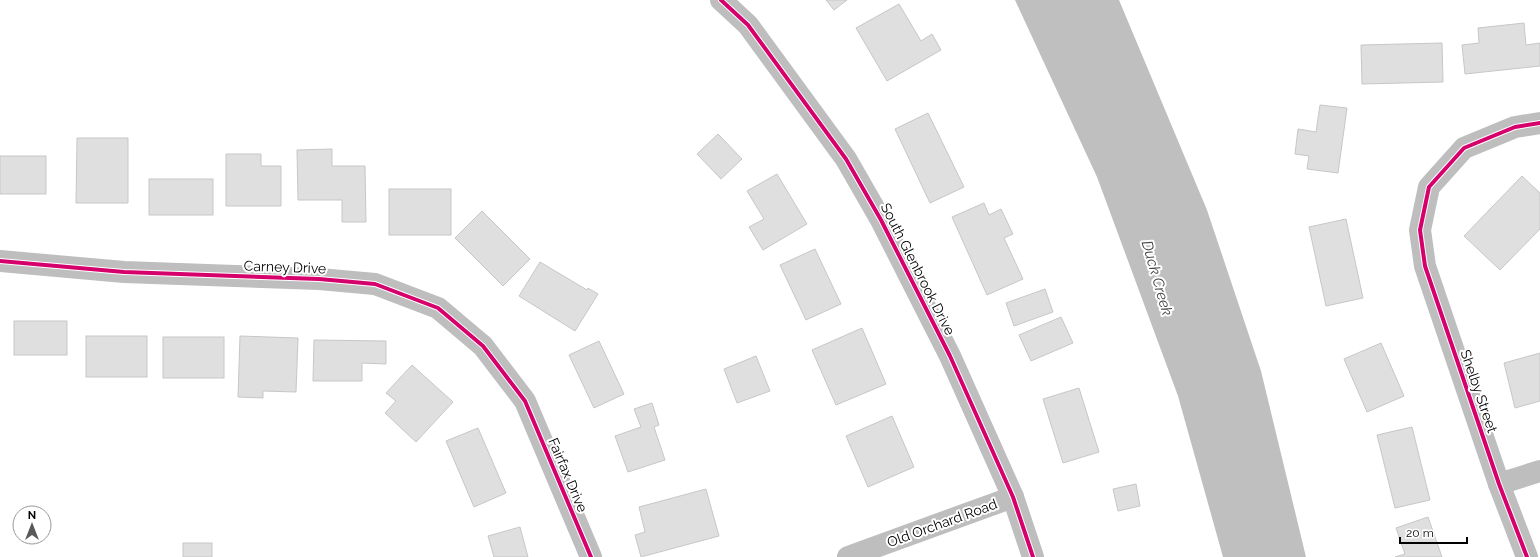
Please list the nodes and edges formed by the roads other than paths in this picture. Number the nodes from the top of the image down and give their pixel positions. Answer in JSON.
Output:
{"nodes":[{"id":1,"x":721,"y":0,"type":"edge"},
{"id":2,"x":1540,"y":123,"type":"edge"},
{"id":3,"x":0,"y":261,"type":"edge"},
{"id":4,"x":525,"y":401,"type":"joint"},
{"id":5,"x":1540,"y":471,"type":"edge"},
{"id":6,"x":1500,"y":484,"type":"junction"},
{"id":7,"x":1014,"y":497,"type":"junction"},
{"id":8,"x":591,"y":557,"type":"edge"},
{"id":9,"x":848,"y":557,"type":"edge"},
{"id":10,"x":1033,"y":557,"type":"edge"},
{"id":11,"x":1528,"y":557,"type":"edge"}],
"edges":[{"from":1,"to":7,"type":"street","name":"South Glenbrook Drive"},
{"from":2,"to":6,"type":"street","name":"Shelby Street"},
{"from":3,"to":4,"type":"street","name":"Carney Drive"},
{"from":4,"to":8,"type":"street","name":"Fairfax Drive"},
{"from":5,"to":6,"type":"street"},
{"from":6,"to":11,"type":"street","name":"Shelby Street"},
{"from":7,"to":9,"type":"street","name":"Old Orchard Road"},
{"from":7,"to":10,"type":"street","name":"South Glenbrook Drive"}]}
